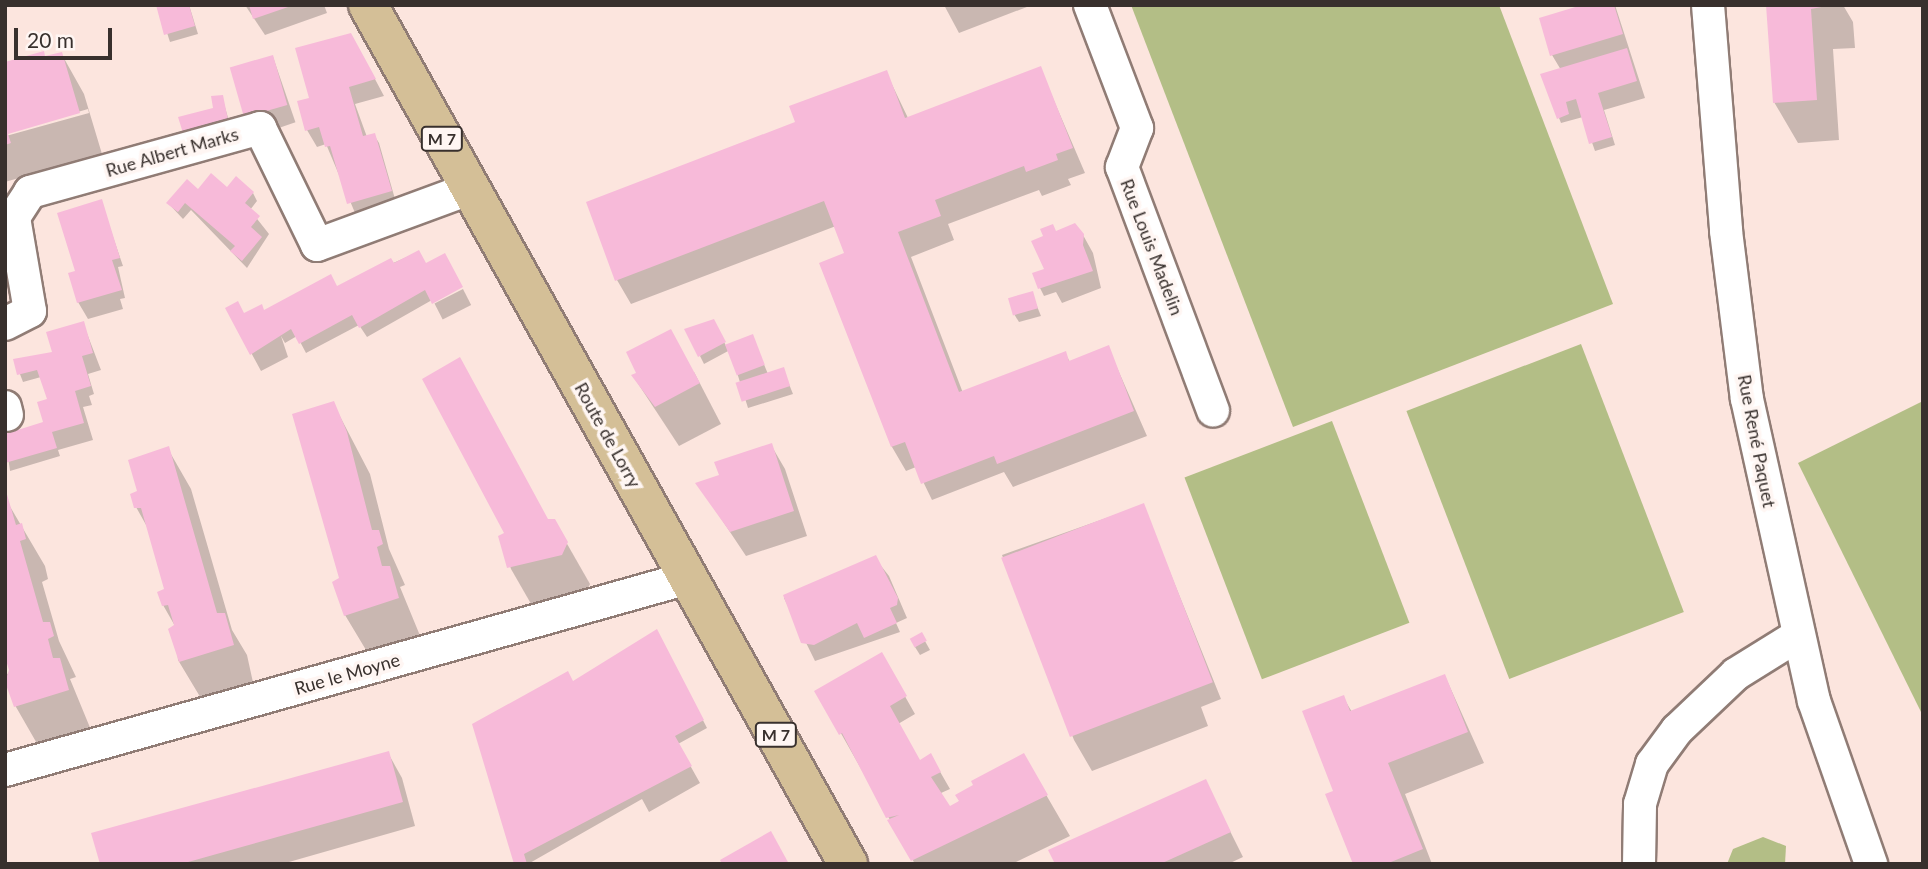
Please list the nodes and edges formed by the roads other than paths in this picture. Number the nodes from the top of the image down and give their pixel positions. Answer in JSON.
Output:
{"nodes":[{"id":1,"x":368,"y":5,"type":"edge"},
{"id":2,"x":1090,"y":5,"type":"edge"},
{"id":3,"x":1708,"y":5,"type":"edge"},
{"id":4,"x":469,"y":189,"type":"junction"},
{"id":5,"x":5,"y":324,"type":"edge"},
{"id":6,"x":1213,"y":411,"type":"dead end"},
{"id":7,"x":688,"y":578,"type":"junction"},
{"id":8,"x":1797,"y":636,"type":"junction"},
{"id":9,"x":5,"y":770,"type":"edge"},
{"id":10,"x":848,"y":864,"type":"edge"},
{"id":11,"x":1639,"y":864,"type":"edge"},
{"id":12,"x":1871,"y":864,"type":"edge"}],
"edges":[{"from":1,"to":4,"type":"main road","name":"Route de Lorry","number":"M 7"},
{"from":2,"to":6,"type":"street","name":"Rue Louis Madelin"},
{"from":3,"to":8,"type":"street","name":"Rue René Paquet"},
{"from":4,"to":5,"type":"street","name":"Rue Albert Marks"},
{"from":4,"to":7,"type":"main road","name":"Route de Lorry","number":"M 7"},
{"from":7,"to":9,"type":"street","name":"Rue le Moyne"},
{"from":7,"to":10,"type":"main road","name":"Route de Lorry","number":"M 7"},
{"from":8,"to":11,"type":"street"},
{"from":8,"to":12,"type":"street","name":"Rue René Paquet"}]}
